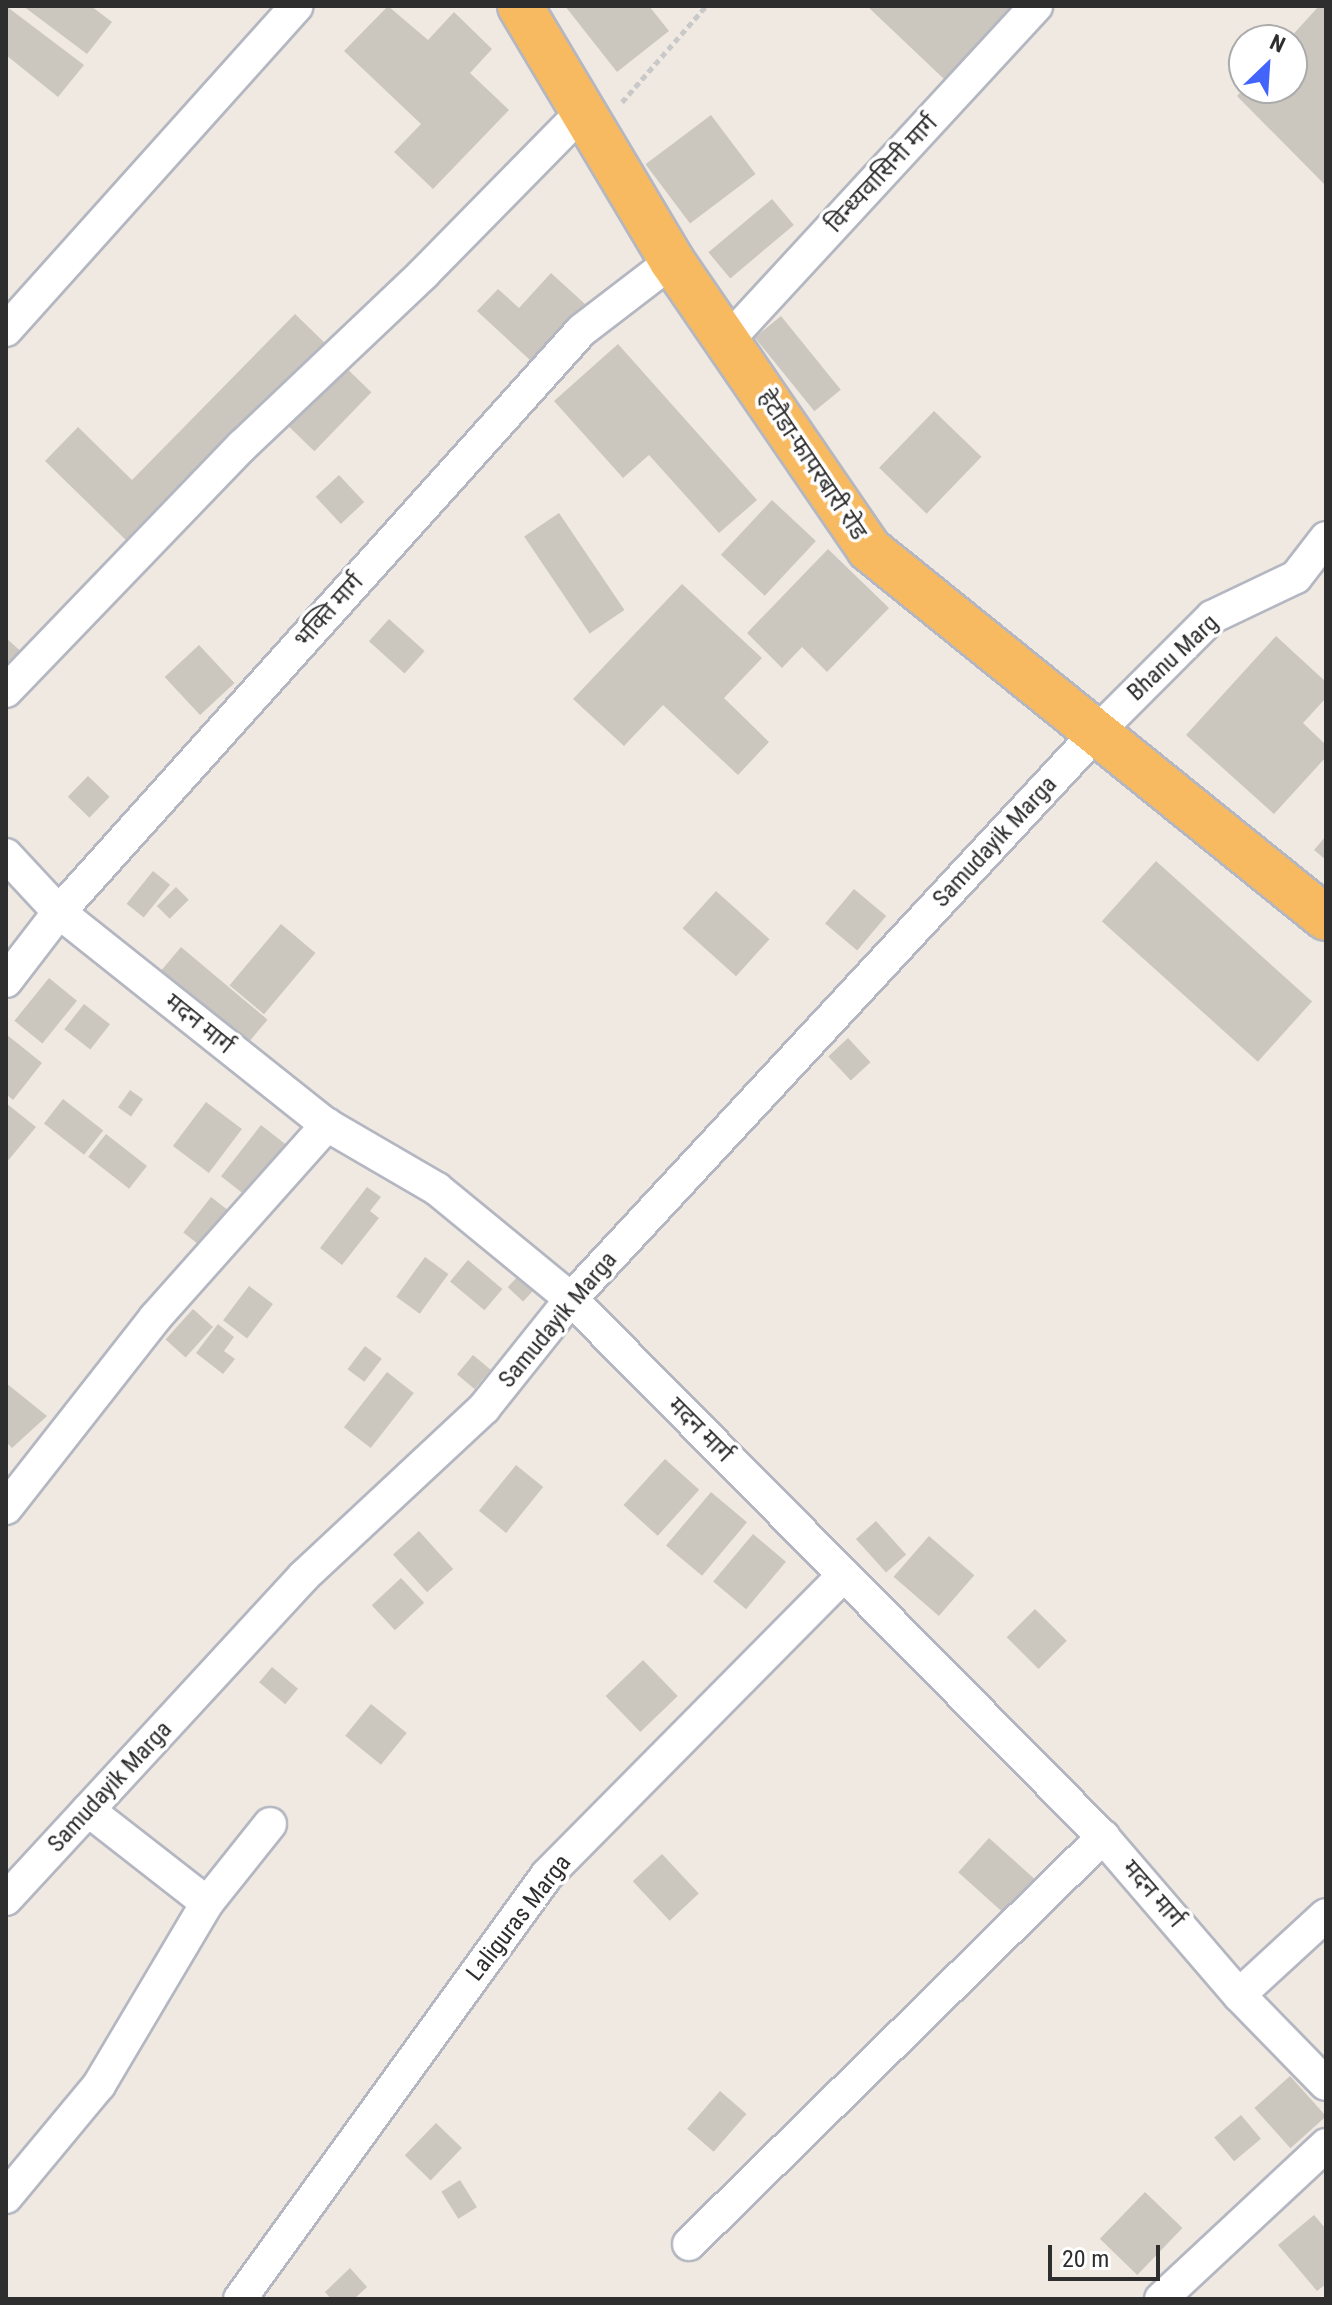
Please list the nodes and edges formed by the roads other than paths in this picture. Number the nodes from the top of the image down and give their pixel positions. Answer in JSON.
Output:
{"nodes":[{"id":1,"x":297,"y":6,"type":"edge"},
{"id":2,"x":520,"y":6,"type":"edge"},
{"id":3,"x":1036,"y":6,"type":"edge"},
{"id":4,"x":589,"y":122,"type":"junction"},
{"id":5,"x":672,"y":261,"type":"junction"},
{"id":6,"x":6,"y":330,"type":"edge"},
{"id":7,"x":727,"y":341,"type":"junction"},
{"id":8,"x":1326,"y":538,"type":"edge"},
{"id":9,"x":6,"y":691,"type":"edge"},
{"id":10,"x":1099,"y":730,"type":"junction"},
{"id":11,"x":6,"y":855,"type":"edge"},
{"id":12,"x":59,"y":912,"type":"junction"},
{"id":13,"x":1326,"y":918,"type":"edge"},
{"id":14,"x":6,"y":981,"type":"edge"},
{"id":15,"x":327,"y":1125,"type":"junction"},
{"id":16,"x":571,"y":1299,"type":"junction"},
{"id":17,"x":6,"y":1508,"type":"edge"},
{"id":18,"x":844,"y":1575,"type":"junction"},
{"id":19,"x":88,"y":1810,"type":"junction"},
{"id":20,"x":270,"y":1824,"type":"dead end"},
{"id":21,"x":1103,"y":1837,"type":"junction"},
{"id":22,"x":6,"y":1899,"type":"edge"},
{"id":23,"x":207,"y":1903,"type":"junction"},
{"id":24,"x":1326,"y":1915,"type":"edge"},
{"id":25,"x":1239,"y":1995,"type":"junction"},
{"id":26,"x":1326,"y":2084,"type":"edge"},
{"id":27,"x":1326,"y":2145,"type":"edge"},
{"id":28,"x":6,"y":2197,"type":"edge"},
{"id":29,"x":689,"y":2244,"type":"dead end"},
{"id":30,"x":240,"y":2299,"type":"edge"},
{"id":31,"x":1161,"y":2299,"type":"edge"}],
"edges":[{"from":1,"to":6,"type":"street"},
{"from":2,"to":4,"type":"highway","name":"हेटौडा-फापरबारी रोड"},
{"from":3,"to":7,"type":"street","name":"विन्ध्यवासिनी मार्ग"},
{"from":4,"to":5,"type":"highway","name":"हेटौडा-फापरबारी रोड"},
{"from":4,"to":9,"type":"street"},
{"from":5,"to":7,"type":"highway","name":"हेटौडा-फापरबारी रोड"},
{"from":5,"to":12,"type":"street","name":"भक्ति मार्ग"},
{"from":7,"to":10,"type":"highway","name":"हेटौडा-फापरबारी रोड"},
{"from":8,"to":10,"type":"street","name":"Bhanu Marg"},
{"from":10,"to":13,"type":"highway","name":"हेटौडा-फापरबारी रोड"},
{"from":10,"to":16,"type":"street","name":"Samudayik Marga"},
{"from":11,"to":12,"type":"street","name":"मदन मार्ग"},
{"from":12,"to":14,"type":"street","name":"भक्ति मार्ग"},
{"from":12,"to":15,"type":"street","name":"मदन मार्ग"},
{"from":15,"to":16,"type":"street","name":"मदन मार्ग"},
{"from":15,"to":17,"type":"street"},
{"from":16,"to":18,"type":"street","name":"मदन मार्ग"},
{"from":16,"to":19,"type":"street","name":"Samudayik Marga"},
{"from":18,"to":21,"type":"street","name":"मदन मार्ग"},
{"from":18,"to":30,"type":"street","name":"Laliguras Marga"},
{"from":19,"to":22,"type":"street","name":"Samudayik Marga"},
{"from":19,"to":23,"type":"street"},
{"from":20,"to":23,"type":"street"},
{"from":21,"to":25,"type":"street","name":"मदन मार्ग"},
{"from":21,"to":29,"type":"street"},
{"from":23,"to":28,"type":"street"},
{"from":24,"to":25,"type":"street"},
{"from":25,"to":26,"type":"street","name":"मदन मार्ग"},
{"from":27,"to":31,"type":"street"}]}
